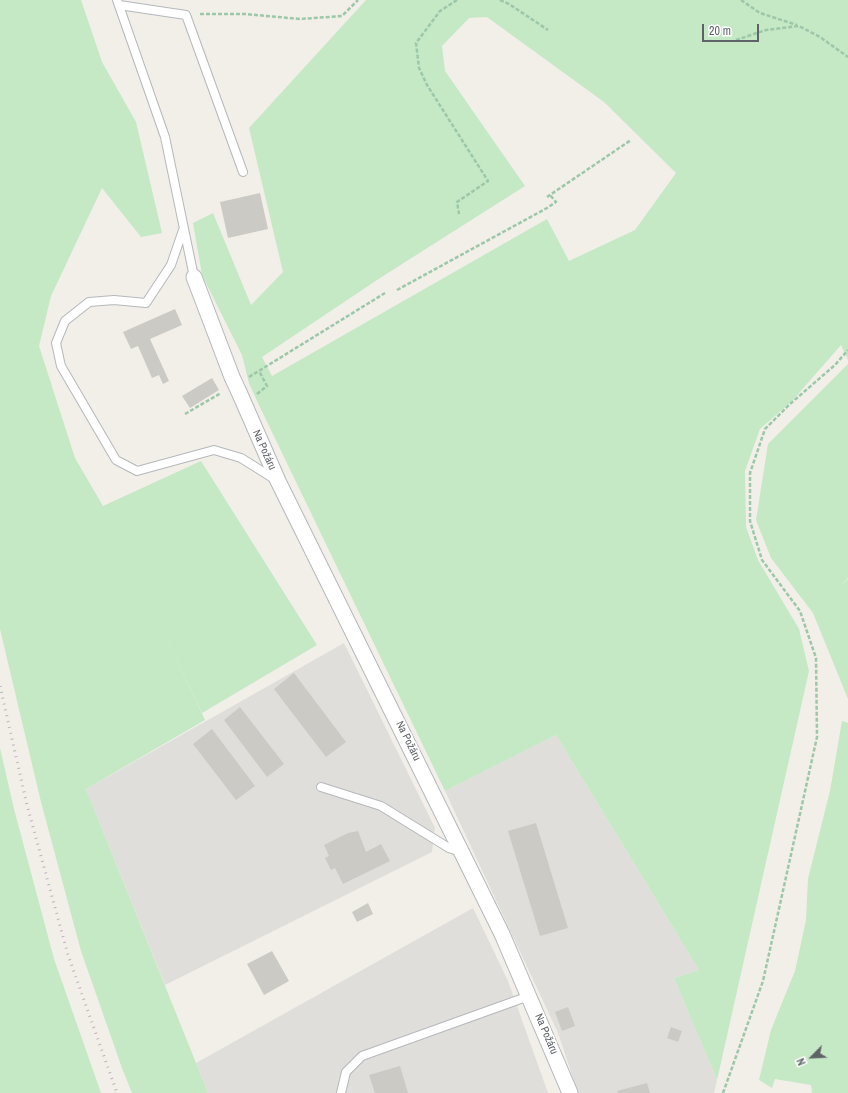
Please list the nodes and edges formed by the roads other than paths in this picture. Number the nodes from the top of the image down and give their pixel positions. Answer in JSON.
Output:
{"nodes":[{"id":1,"x":118,"y":3,"type":"edge"},
{"id":2,"x":243,"y":172,"type":"dead end"},
{"id":3,"x":183,"y":230,"type":"junction"},
{"id":4,"x":194,"y":277,"type":"joint"},
{"id":5,"x":278,"y":481,"type":"junction"},
{"id":6,"x":321,"y":786,"type":"dead end"},
{"id":7,"x":461,"y":852,"type":"junction"},
{"id":8,"x":529,"y":996,"type":"junction"},
{"id":9,"x":341,"y":1093,"type":"edge"},
{"id":10,"x":570,"y":1093,"type":"edge"}],
"edges":[{"from":1,"to":2,"type":"lane"},
{"from":1,"to":3,"type":"lane"},
{"from":3,"to":4,"type":"lane"},
{"from":3,"to":5,"type":"lane"},
{"from":4,"to":5,"type":"street","name":"Na Požáru"},
{"from":5,"to":7,"type":"street","name":"Na Požáru"},
{"from":6,"to":7,"type":"lane"},
{"from":7,"to":8,"type":"street","name":"Na Požáru"},
{"from":8,"to":9,"type":"lane"},
{"from":8,"to":10,"type":"street","name":"Na Požáru"}]}
